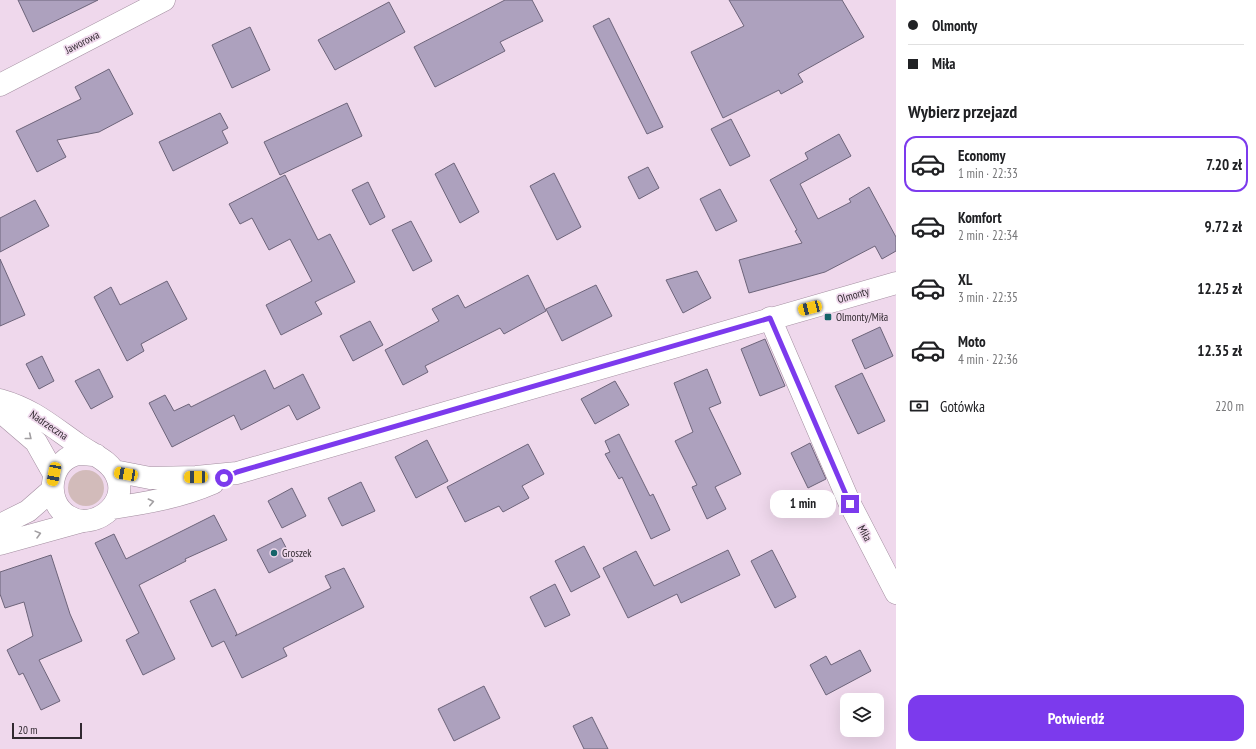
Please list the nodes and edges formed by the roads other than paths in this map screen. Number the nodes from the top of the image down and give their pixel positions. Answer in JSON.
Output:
{"nodes":[{"id":1,"x":164,"y":0,"type":"edge"},
{"id":2,"x":0,"y":85,"type":"edge"},
{"id":3,"x":896,"y":283,"type":"edge"},
{"id":4,"x":770,"y":318,"type":"junction"},
{"id":5,"x":0,"y":400,"type":"edge"},
{"id":6,"x":0,"y":411,"type":"edge"},
{"id":7,"x":96,"y":456,"type":"junction"},
{"id":8,"x":114,"y":471,"type":"junction"},
{"id":9,"x":237,"y":472,"type":"junction"},
{"id":10,"x":53,"y":482,"type":"junction"},
{"id":11,"x":112,"y":508,"type":"junction"},
{"id":12,"x":83,"y":521,"type":"junction"},
{"id":13,"x":0,"y":525,"type":"edge"},
{"id":14,"x":0,"y":544,"type":"edge"},
{"id":15,"x":896,"y":593,"type":"edge"}],
"edges":[{"from":1,"to":2,"type":"street","name":"Jaworowa"},
{"from":3,"to":4,"type":"street","name":"Olmonty"},
{"from":4,"to":9,"type":"street","name":"Olmonty"},
{"from":4,"to":15,"type":"street","name":"Miła"},
{"from":5,"to":7,"type":"street","name":"Nadrzeczna"},
{"from":6,"to":10,"type":"street","one_way":true},
{"from":7,"to":8,"type":"street"},
{"from":7,"to":10,"type":"street"},
{"from":8,"to":9,"type":"street","name":"Olmonty"},
{"from":8,"to":11,"type":"street"},
{"from":11,"to":9,"type":"street","one_way":true},
{"from":10,"to":12,"type":"street"},
{"from":10,"to":13,"type":"street"},
{"from":11,"to":12,"type":"street"},
{"from":14,"to":12,"type":"street","one_way":true}]}
